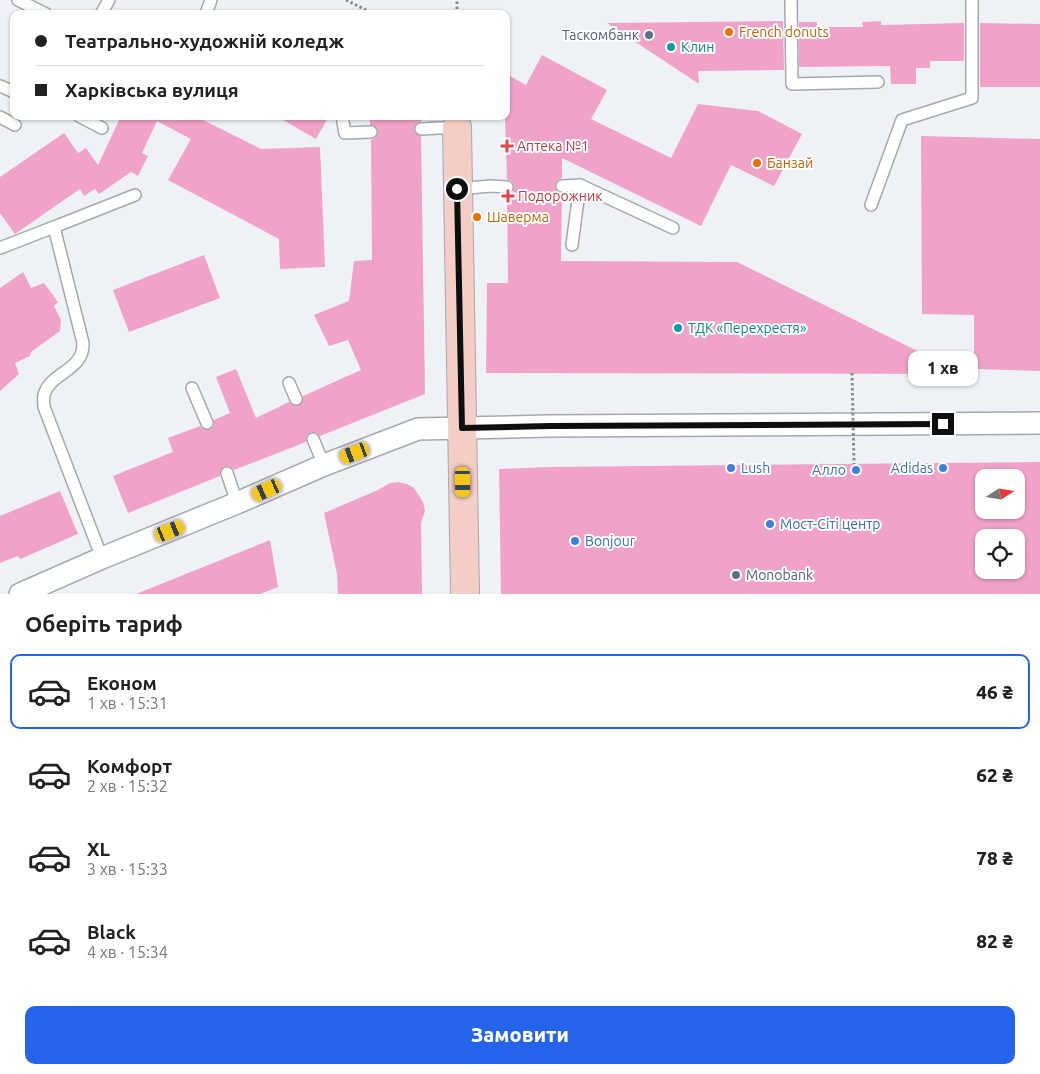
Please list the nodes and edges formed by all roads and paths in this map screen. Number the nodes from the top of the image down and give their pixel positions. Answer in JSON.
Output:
{"nodes":[{"id":1,"x":18,"y":0,"type":"edge"},
{"id":2,"x":346,"y":0,"type":"edge"},
{"id":3,"x":791,"y":0,"type":"edge"},
{"id":4,"x":972,"y":0,"type":"edge"},
{"id":5,"x":38,"y":10,"type":"edge"},
{"id":6,"x":366,"y":10,"type":"edge"},
{"id":7,"x":878,"y":82,"type":"dead end"},
{"id":8,"x":0,"y":117,"type":"edge"},
{"id":9,"x":87,"y":120,"type":"edge"},
{"id":10,"x":343,"y":120,"type":"edge"},
{"id":11,"x":15,"y":125,"type":"dead end"},
{"id":12,"x":102,"y":128,"type":"dead end"},
{"id":13,"x":457,"y":128,"type":"joint"},
{"id":14,"x":421,"y":130,"type":"dead end"},
{"id":15,"x":370,"y":132,"type":"dead end"},
{"id":16,"x":580,"y":185,"type":"junction"},
{"id":17,"x":562,"y":186,"type":"dead end"},
{"id":18,"x":507,"y":187,"type":"dead end"},
{"id":19,"x":457,"y":189,"type":"junction"},
{"id":20,"x":135,"y":195,"type":"dead end"},
{"id":21,"x":871,"y":205,"type":"dead end"},
{"id":22,"x":54,"y":227,"type":"junction"},
{"id":23,"x":673,"y":228,"type":"dead end"},
{"id":24,"x":572,"y":245,"type":"dead end"},
{"id":25,"x":0,"y":248,"type":"edge"},
{"id":26,"x":852,"y":373,"type":"dead end"},
{"id":27,"x":289,"y":383,"type":"dead end"},
{"id":28,"x":192,"y":388,"type":"dead end"},
{"id":29,"x":296,"y":399,"type":"dead end"},
{"id":30,"x":206,"y":423,"type":"dead end"},
{"id":31,"x":1040,"y":423,"type":"edge"},
{"id":32,"x":462,"y":428,"type":"junction"},
{"id":33,"x":313,"y":439,"type":"dead end"},
{"id":34,"x":854,"y":464,"type":"dead end"},
{"id":35,"x":324,"y":465,"type":"junction"},
{"id":36,"x":227,"y":473,"type":"dead end"},
{"id":37,"x":237,"y":503,"type":"junction"},
{"id":38,"x":102,"y":558,"type":"junction"},
{"id":39,"x":20,"y":594,"type":"edge"},
{"id":40,"x":465,"y":594,"type":"edge"}],
"edges":[{"from":1,"to":5,"type":"lane"},
{"from":2,"to":6,"type":"path"},
{"from":3,"to":7,"type":"lane"},
{"from":4,"to":21,"type":"lane"},
{"from":8,"to":11,"type":"lane"},
{"from":9,"to":12,"type":"lane"},
{"from":10,"to":15,"type":"lane"},
{"from":13,"to":14,"type":"lane"},
{"from":13,"to":19,"type":"street"},
{"from":16,"to":17,"type":"lane"},
{"from":16,"to":23,"type":"lane"},
{"from":16,"to":24,"type":"lane"},
{"from":18,"to":19,"type":"lane"},
{"from":19,"to":32,"type":"street"},
{"from":20,"to":22,"type":"lane"},
{"from":22,"to":25,"type":"lane"},
{"from":22,"to":38,"type":"lane"},
{"from":26,"to":34,"type":"path","bridge":true},
{"from":27,"to":29,"type":"lane"},
{"from":28,"to":30,"type":"lane"},
{"from":31,"to":32,"type":"street"},
{"from":32,"to":35,"type":"street"},
{"from":32,"to":40,"type":"street"},
{"from":33,"to":35,"type":"lane"},
{"from":35,"to":37,"type":"street"},
{"from":36,"to":37,"type":"lane"},
{"from":37,"to":38,"type":"street"},
{"from":38,"to":39,"type":"street"}]}
